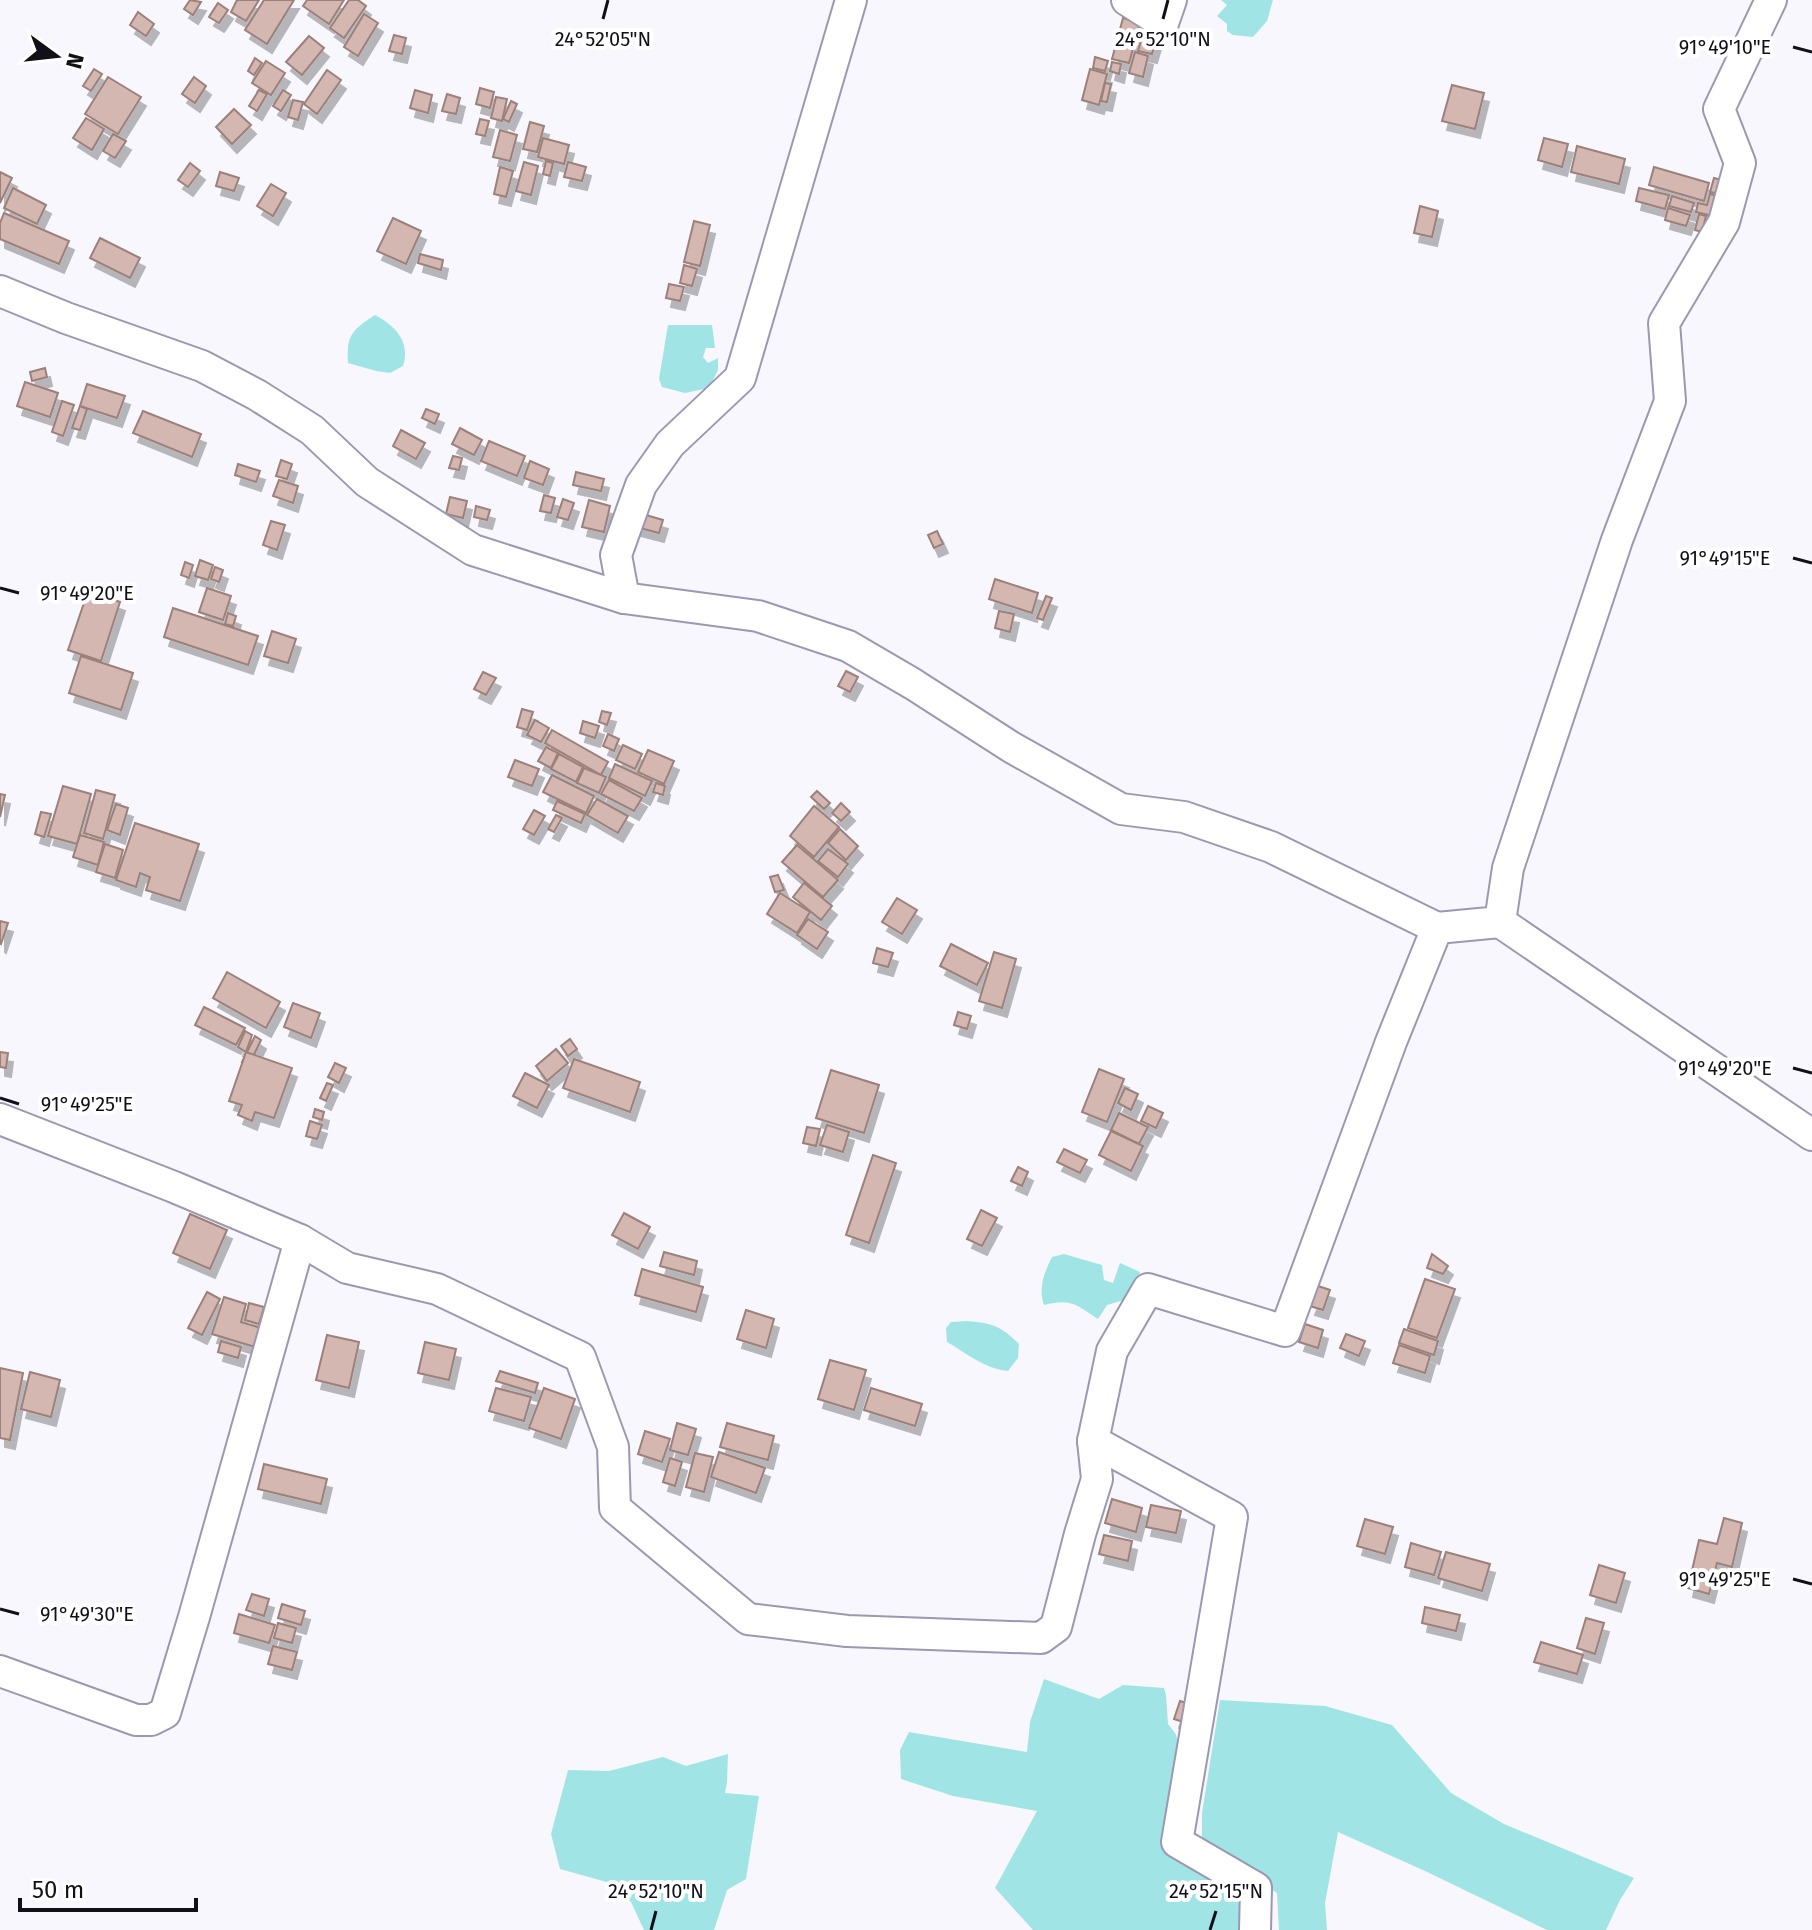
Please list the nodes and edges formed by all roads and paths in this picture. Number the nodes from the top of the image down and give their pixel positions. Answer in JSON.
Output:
{"nodes":[{"id":1,"x":851,"y":0,"type":"edge"},
{"id":2,"x":1127,"y":0,"type":"edge"},
{"id":3,"x":1171,"y":0,"type":"edge"},
{"id":4,"x":1771,"y":0,"type":"edge"},
{"id":5,"x":0,"y":291,"type":"edge"},
{"id":6,"x":624,"y":598,"type":"junction"},
{"id":7,"x":1500,"y":922,"type":"junction"},
{"id":8,"x":1437,"y":928,"type":"junction"},
{"id":9,"x":0,"y":1119,"type":"edge"},
{"id":10,"x":1812,"y":1135,"type":"edge"},
{"id":11,"x":300,"y":1240,"type":"junction"},
{"id":12,"x":1093,"y":1441,"type":"junction"},
{"id":13,"x":0,"y":1671,"type":"edge"},
{"id":14,"x":1255,"y":1930,"type":"edge"}],
"edges":[{"from":1,"to":6,"type":"street"},
{"from":2,"to":3,"type":"street"},
{"from":4,"to":7,"type":"street"},
{"from":5,"to":6,"type":"street"},
{"from":6,"to":8,"type":"street"},
{"from":7,"to":8,"type":"street"},
{"from":7,"to":10,"type":"street"},
{"from":8,"to":12,"type":"street"},
{"from":9,"to":11,"type":"street"},
{"from":11,"to":12,"type":"street"},
{"from":11,"to":13,"type":"street"},
{"from":12,"to":14,"type":"street"}]}
